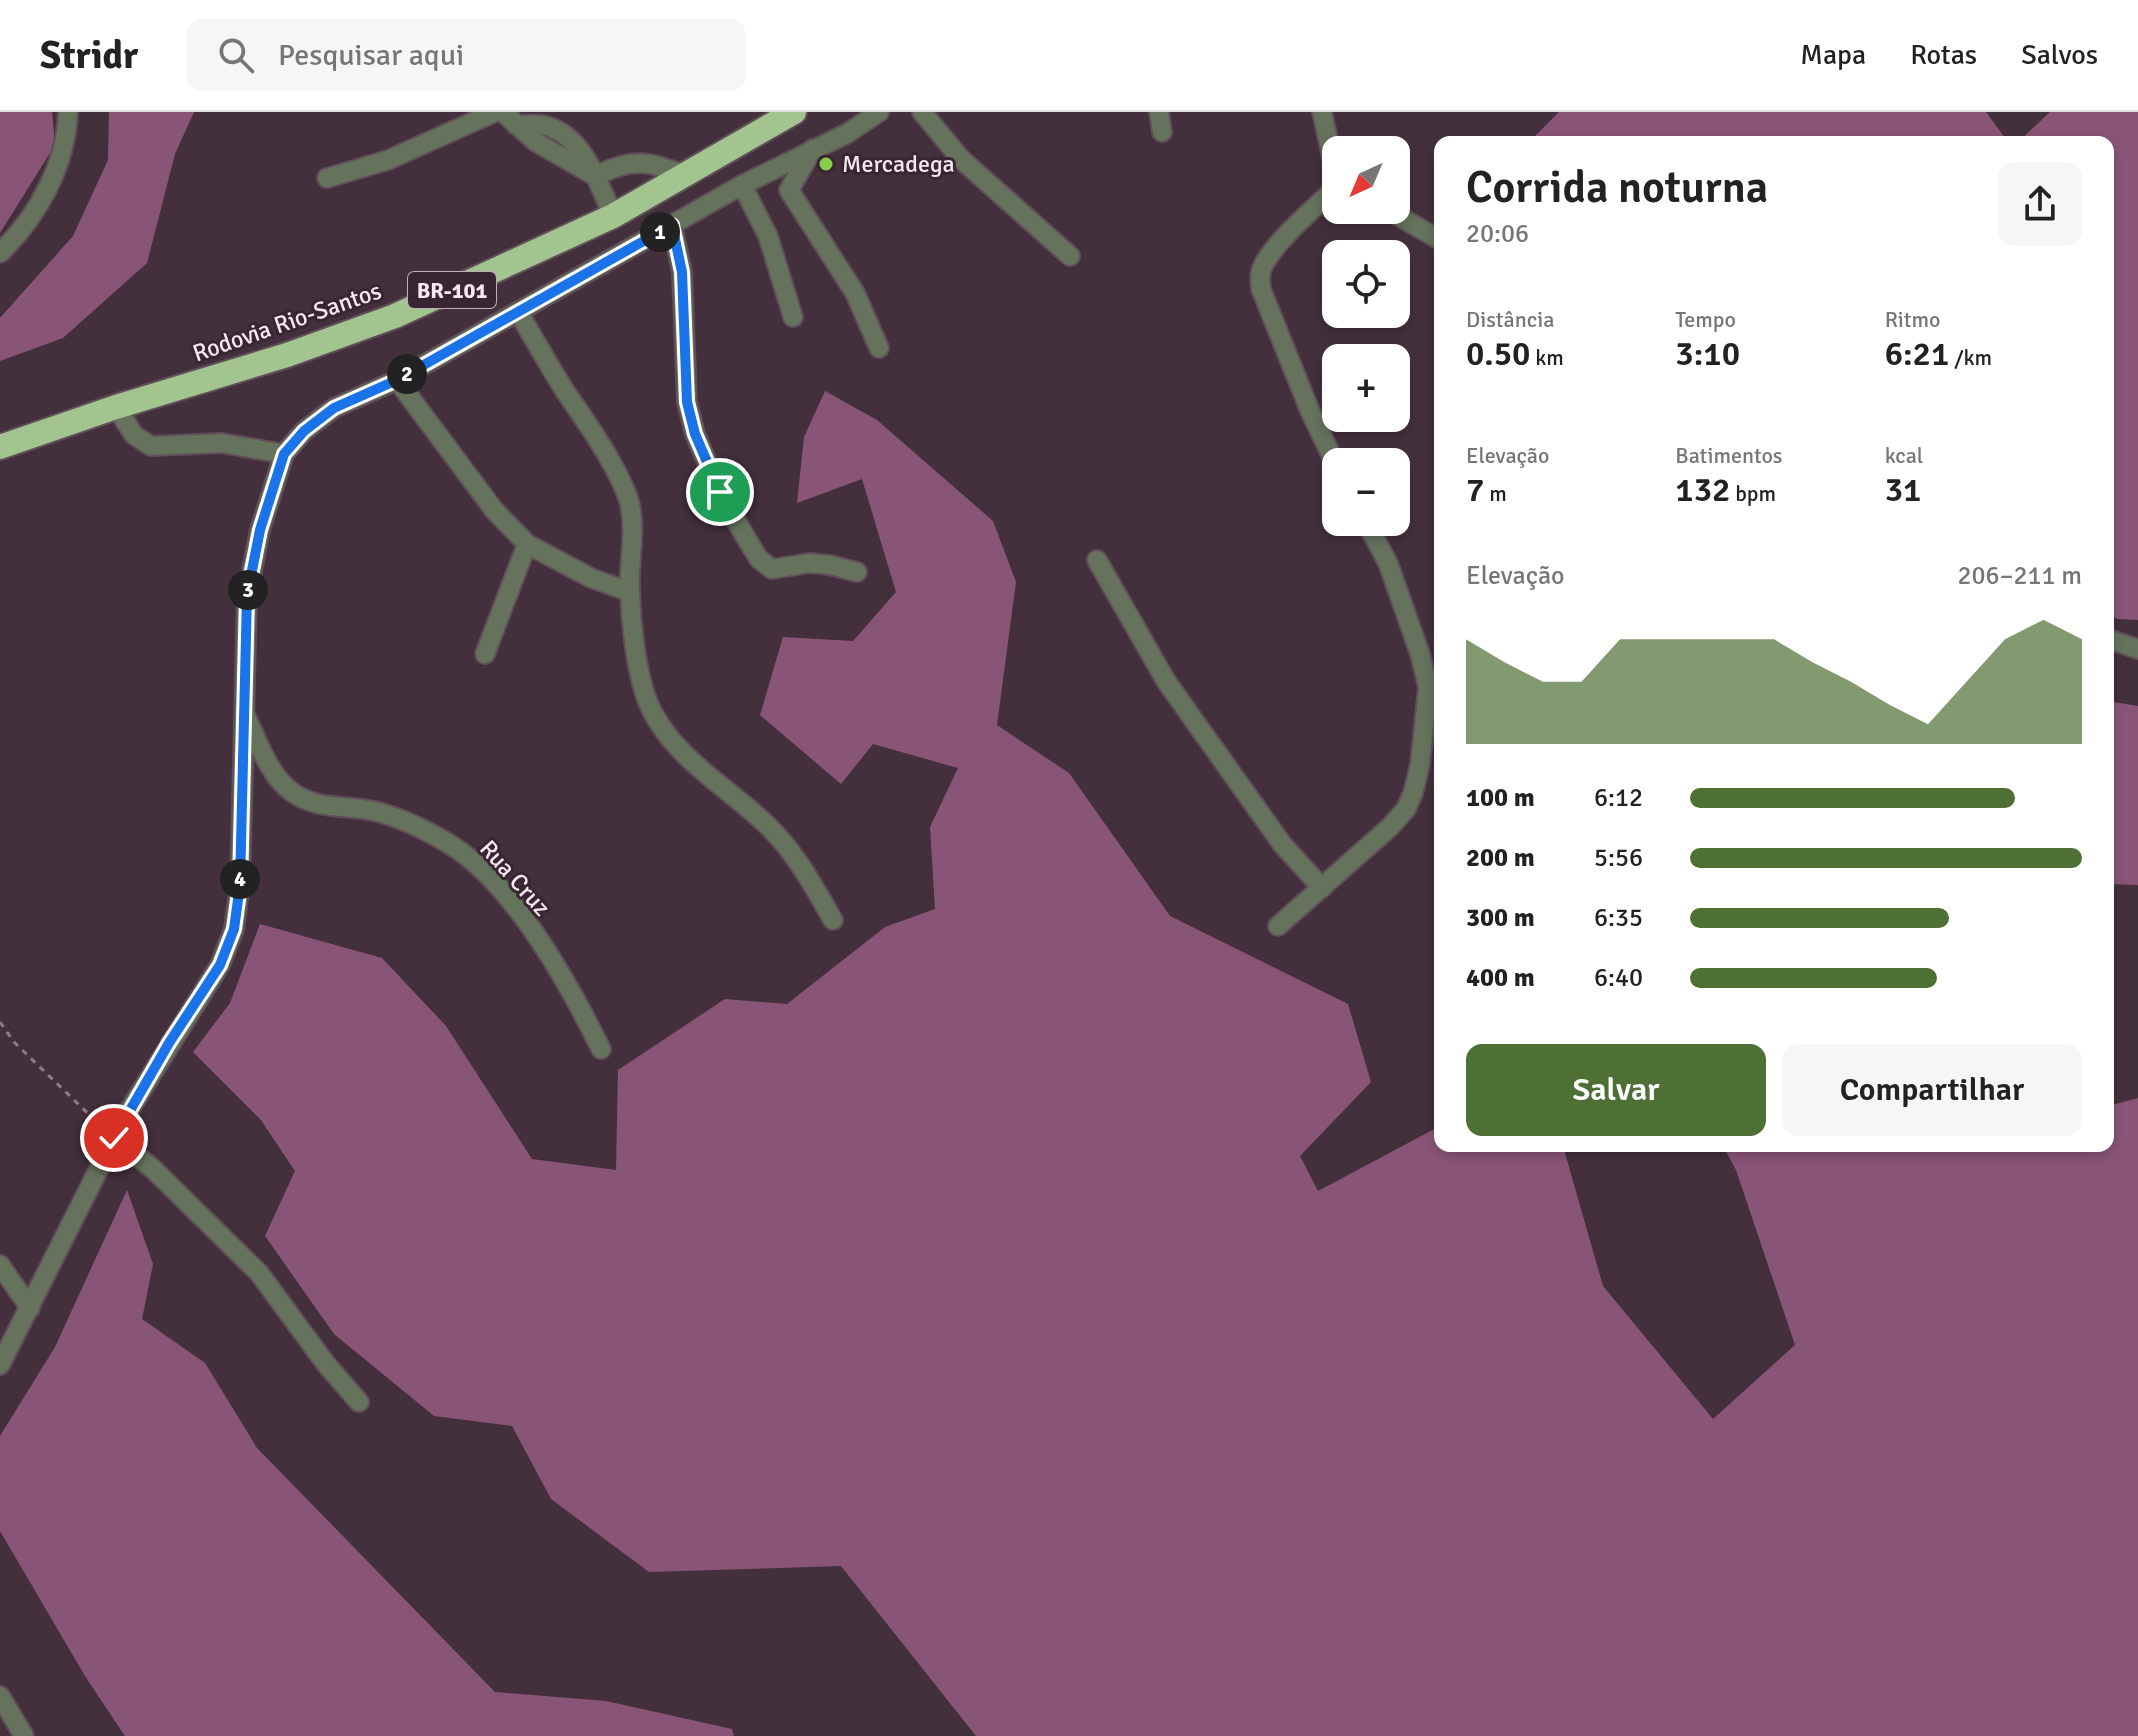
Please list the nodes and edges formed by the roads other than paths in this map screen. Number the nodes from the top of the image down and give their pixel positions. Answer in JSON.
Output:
{"nodes":[{"id":1,"x":68,"y":112,"type":"edge"},
{"id":2,"x":495,"y":112,"type":"edge"},
{"id":3,"x":794,"y":112,"type":"edge"},
{"id":4,"x":879,"y":112,"type":"edge"},
{"id":5,"x":922,"y":112,"type":"edge"},
{"id":6,"x":1159,"y":112,"type":"edge"},
{"id":7,"x":1322,"y":112,"type":"edge"},
{"id":8,"x":509,"y":119,"type":"edge"},
{"id":9,"x":1162,"y":132,"type":"dead end"},
{"id":10,"x":1327,"y":136,"type":"edge"},
{"id":11,"x":813,"y":149,"type":"junction"},
{"id":12,"x":595,"y":176,"type":"junction"},
{"id":13,"x":686,"y":176,"type":"junction"},
{"id":14,"x":327,"y":178,"type":"dead end"},
{"id":15,"x":750,"y":181,"type":"junction"},
{"id":16,"x":789,"y":190,"type":"junction"},
{"id":17,"x":1322,"y":201,"type":"edge"},
{"id":18,"x":613,"y":216,"type":"junction"},
{"id":19,"x":1410,"y":223,"type":"edge"},
{"id":20,"x":672,"y":225,"type":"junction"},
{"id":21,"x":1434,"y":237,"type":"edge"},
{"id":22,"x":0,"y":253,"type":"edge"},
{"id":23,"x":1070,"y":256,"type":"dead end"},
{"id":24,"x":519,"y":313,"type":"junction"},
{"id":25,"x":793,"y":317,"type":"dead end"},
{"id":26,"x":879,"y":348,"type":"dead end"},
{"id":27,"x":397,"y":380,"type":"junction"},
{"id":28,"x":116,"y":407,"type":"junction"},
{"id":29,"x":0,"y":447,"type":"edge"},
{"id":30,"x":1328,"y":448,"type":"edge"},
{"id":31,"x":284,"y":454,"type":"junction"},
{"id":32,"x":1374,"y":536,"type":"edge"},
{"id":33,"x":527,"y":544,"type":"junction"},
{"id":34,"x":1097,"y":560,"type":"dead end"},
{"id":35,"x":857,"y":572,"type":"dead end"},
{"id":36,"x":630,"y":592,"type":"junction"},
{"id":37,"x":2114,"y":641,"type":"edge"},
{"id":38,"x":2138,"y":649,"type":"edge"},
{"id":39,"x":485,"y":654,"type":"dead end"},
{"id":40,"x":1434,"y":690,"type":"edge"},
{"id":41,"x":243,"y":712,"type":"junction"},
{"id":42,"x":1322,"y":888,"type":"junction"},
{"id":43,"x":833,"y":920,"type":"dead end"},
{"id":44,"x":1278,"y":926,"type":"dead end"},
{"id":45,"x":601,"y":1049,"type":"dead end"},
{"id":46,"x":114,"y":1138,"type":"junction"},
{"id":47,"x":0,"y":1265,"type":"edge"},
{"id":48,"x":30,"y":1308,"type":"junction"},
{"id":49,"x":0,"y":1365,"type":"edge"},
{"id":50,"x":359,"y":1402,"type":"dead end"},
{"id":51,"x":0,"y":1696,"type":"edge"},
{"id":52,"x":24,"y":1736,"type":"edge"}],
"edges":[{"from":1,"to":22,"type":"street"},
{"from":2,"to":14,"type":"street"},
{"from":3,"to":13,"type":"highway","name":"Rodovia Rio-Santos","number":"BR-101"},
{"from":4,"to":11,"type":"street"},
{"from":5,"to":23,"type":"street"},
{"from":6,"to":9,"type":"street"},
{"from":7,"to":10,"type":"street"},
{"from":8,"to":12,"type":"street"},
{"from":11,"to":15,"type":"street"},
{"from":11,"to":16,"type":"street"},
{"from":12,"to":13,"type":"street"},
{"from":12,"to":18,"type":"street"},
{"from":13,"to":18,"type":"highway","name":"Rodovia Rio-Santos","number":"BR-101"},
{"from":15,"to":16,"type":"street"},
{"from":15,"to":20,"type":"street"},
{"from":15,"to":25,"type":"street"},
{"from":16,"to":26,"type":"street"},
{"from":17,"to":30,"type":"street"},
{"from":18,"to":28,"type":"highway","name":"Rodovia Rio-Santos","number":"BR-101"},
{"from":19,"to":21,"type":"street"},
{"from":20,"to":24,"type":"street"},
{"from":20,"to":35,"type":"street"},
{"from":24,"to":27,"type":"street"},
{"from":24,"to":36,"type":"street"},
{"from":27,"to":31,"type":"street"},
{"from":27,"to":33,"type":"street"},
{"from":28,"to":29,"type":"highway","name":"Rodovia Rio-Santos","number":"BR-101"},
{"from":28,"to":31,"type":"street"},
{"from":31,"to":41,"type":"street"},
{"from":32,"to":40,"type":"street"},
{"from":33,"to":36,"type":"street"},
{"from":33,"to":39,"type":"street"},
{"from":34,"to":42,"type":"street"},
{"from":36,"to":43,"type":"street"},
{"from":37,"to":38,"type":"street"},
{"from":40,"to":42,"type":"street"},
{"from":41,"to":45,"type":"street","name":"Rua Cruz"},
{"from":41,"to":46,"type":"street"},
{"from":42,"to":44,"type":"street"},
{"from":46,"to":48,"type":"street"},
{"from":46,"to":50,"type":"street"},
{"from":47,"to":48,"type":"street"},
{"from":48,"to":49,"type":"street"},
{"from":51,"to":52,"type":"street"}]}
